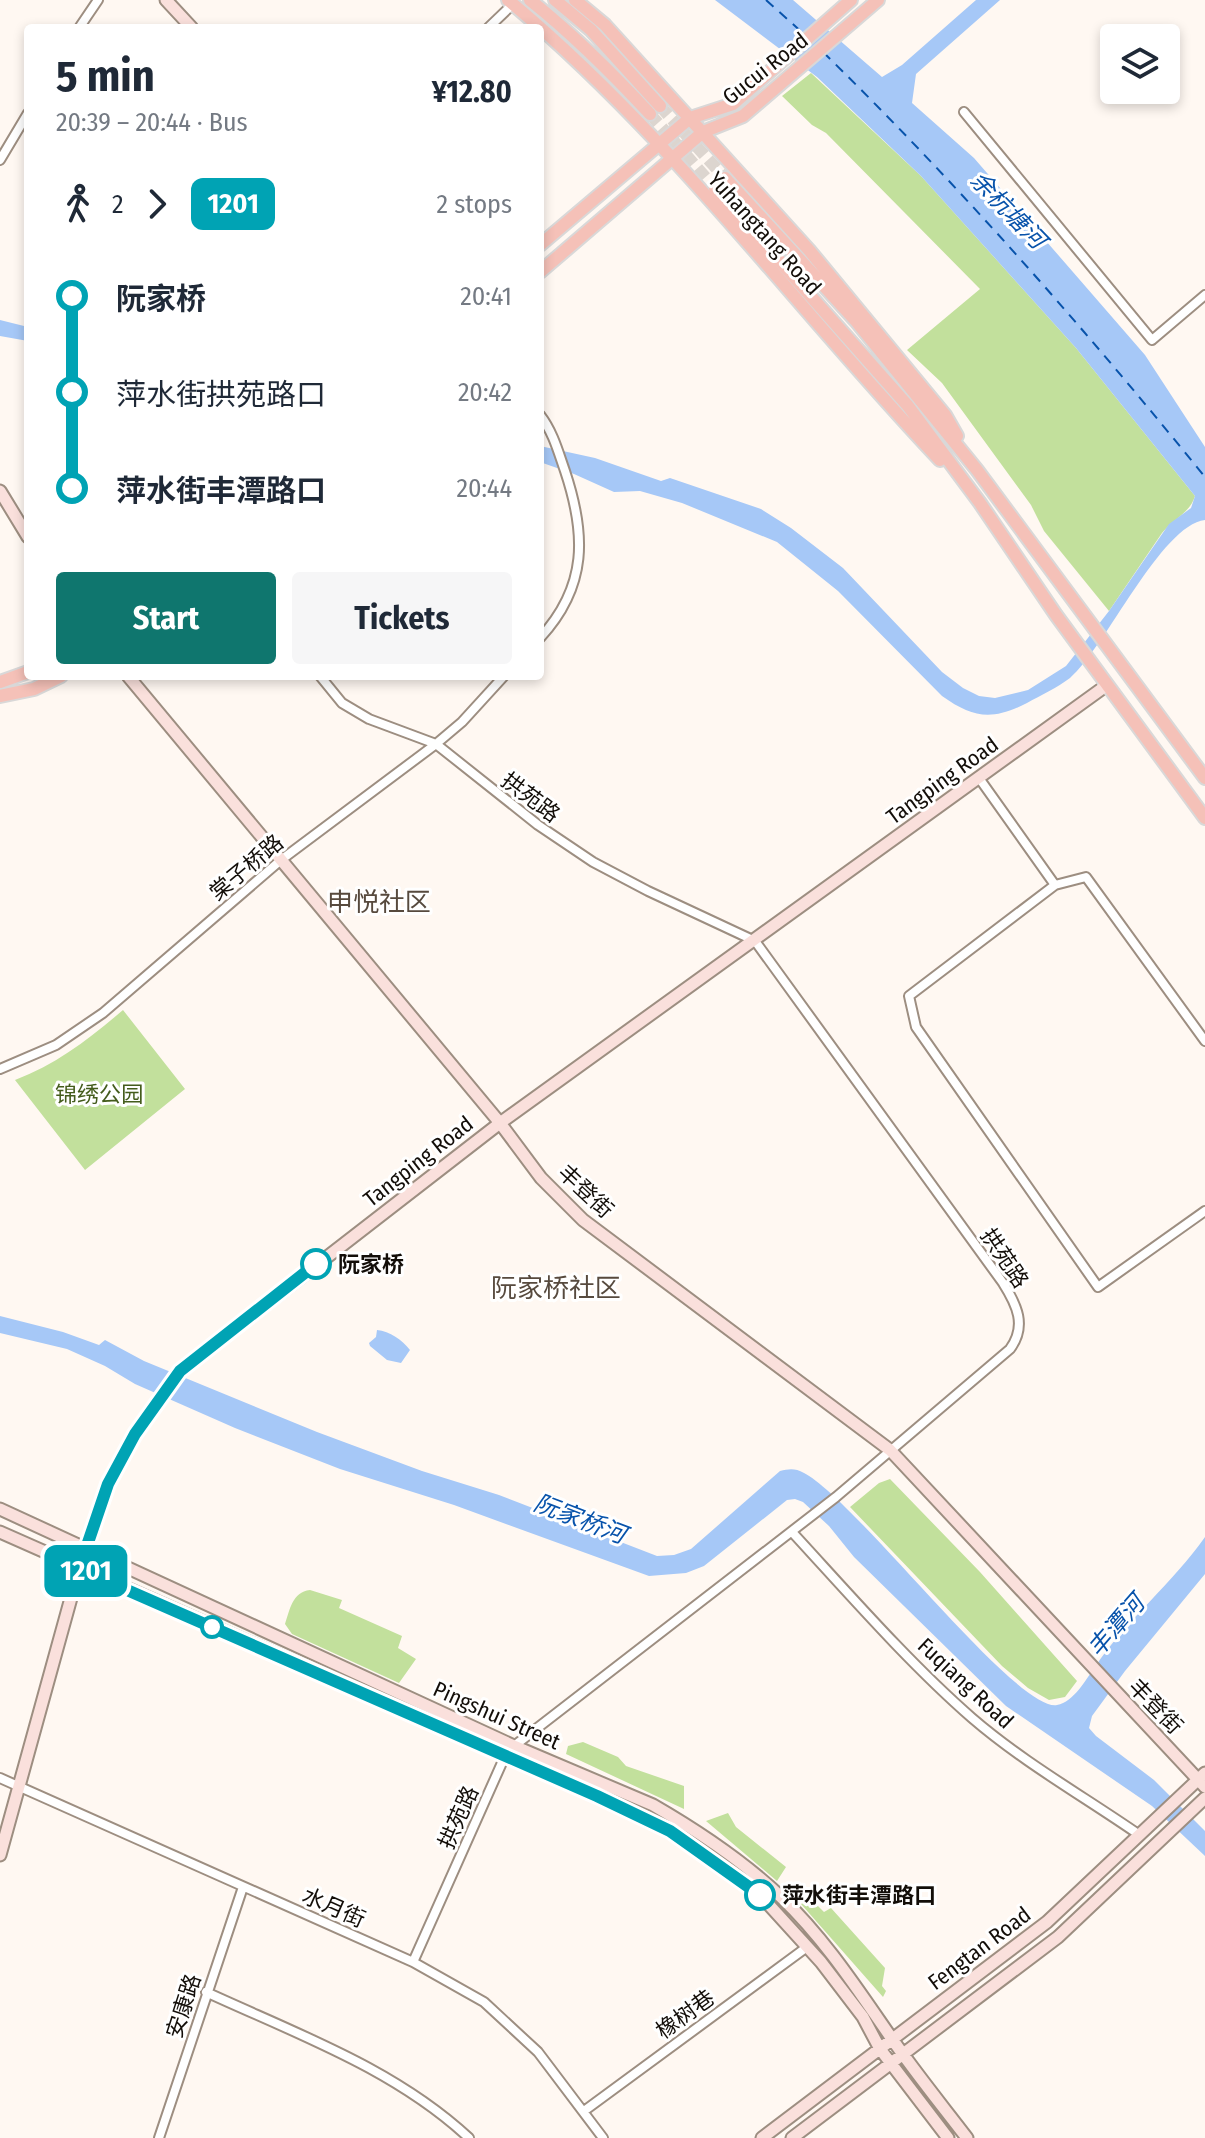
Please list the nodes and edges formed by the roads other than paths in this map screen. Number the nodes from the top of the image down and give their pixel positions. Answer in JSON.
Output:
{"nodes":[{"id":1,"x":98,"y":0,"type":"edge"},
{"id":2,"x":166,"y":0,"type":"edge"},
{"id":3,"x":530,"y":0,"type":"edge"},
{"id":4,"x":555,"y":0,"type":"edge"},
{"id":5,"x":575,"y":0,"type":"edge"},
{"id":6,"x":851,"y":0,"type":"edge"},
{"id":7,"x":878,"y":0,"type":"edge"},
{"id":8,"x":511,"y":2,"type":"edge"},
{"id":9,"x":82,"y":24,"type":"edge"},
{"id":10,"x":188,"y":24,"type":"edge"},
{"id":11,"x":492,"y":24,"type":"edge"},
{"id":12,"x":536,"y":24,"type":"edge"},
{"id":13,"x":544,"y":31,"type":"edge"},
{"id":14,"x":964,"y":112,"type":"dead end"},
{"id":15,"x":690,"y":118,"type":"junction"},
{"id":16,"x":24,"y":120,"type":"edge"},
{"id":17,"x":703,"y":132,"type":"junction"},
{"id":18,"x":658,"y":145,"type":"junction"},
{"id":19,"x":0,"y":160,"type":"edge"},
{"id":20,"x":673,"y":160,"type":"junction"},
{"id":21,"x":725,"y":178,"type":"tunnel mouth"},
{"id":22,"x":715,"y":188,"type":"tunnel mouth"},
{"id":23,"x":544,"y":242,"type":"edge"},
{"id":24,"x":544,"y":269,"type":"edge"},
{"id":25,"x":1205,"y":295,"type":"edge"},
{"id":26,"x":544,"y":420,"type":"edge"},
{"id":27,"x":977,"y":470,"type":"junction"},
{"id":28,"x":0,"y":491,"type":"edge"},
{"id":29,"x":980,"y":503,"type":"junction"},
{"id":30,"x":24,"y":530,"type":"edge"},
{"id":31,"x":544,"y":633,"type":"edge"},
{"id":32,"x":24,"y":673,"type":"edge"},
{"id":33,"x":53,"y":680,"type":"edge"},
{"id":34,"x":131,"y":680,"type":"edge"},
{"id":35,"x":323,"y":680,"type":"edge"},
{"id":36,"x":500,"y":680,"type":"edge"},
{"id":37,"x":0,"y":682,"type":"edge"},
{"id":38,"x":1107,"y":685,"type":"junction"},
{"id":39,"x":0,"y":696,"type":"edge"},
{"id":40,"x":436,"y":744,"type":"junction"},
{"id":41,"x":979,"y":778,"type":"junction"},
{"id":42,"x":1205,"y":778,"type":"edge"},
{"id":43,"x":1205,"y":818,"type":"edge"},
{"id":44,"x":281,"y":860,"type":"junction"},
{"id":45,"x":1055,"y":885,"type":"junction"},
{"id":46,"x":755,"y":941,"type":"junction"},
{"id":47,"x":1205,"y":1041,"type":"edge"},
{"id":48,"x":0,"y":1069,"type":"edge"},
{"id":49,"x":500,"y":1123,"type":"junction"},
{"id":50,"x":1205,"y":1211,"type":"edge"},
{"id":51,"x":890,"y":1450,"type":"junction"},
{"id":52,"x":0,"y":1509,"type":"edge"},
{"id":53,"x":0,"y":1532,"type":"edge"},
{"id":54,"x":792,"y":1532,"type":"junction"},
{"id":55,"x":87,"y":1547,"type":"junction"},
{"id":56,"x":79,"y":1569,"type":"junction"},
{"id":57,"x":514,"y":1746,"type":"junction"},
{"id":58,"x":505,"y":1756,"type":"junction"},
{"id":59,"x":0,"y":1778,"type":"edge"},
{"id":60,"x":1203,"y":1780,"type":"edge"},
{"id":61,"x":20,"y":1788,"type":"junction"},
{"id":62,"x":1205,"y":1798,"type":"edge"},
{"id":63,"x":1138,"y":1834,"type":"junction"},
{"id":64,"x":0,"y":1855,"type":"edge"},
{"id":65,"x":243,"y":1887,"type":"junction"},
{"id":66,"x":807,"y":1947,"type":"junction"},
{"id":67,"x":413,"y":1962,"type":"junction"},
{"id":68,"x":206,"y":1992,"type":"junction"},
{"id":69,"x":892,"y":2038,"type":"junction"},
{"id":70,"x":880,"y":2049,"type":"junction"},
{"id":71,"x":904,"y":2054,"type":"junction"},
{"id":72,"x":891,"y":2065,"type":"junction"},
{"id":73,"x":584,"y":2111,"type":"junction"},
{"id":74,"x":159,"y":2138,"type":"edge"},
{"id":75,"x":469,"y":2138,"type":"edge"},
{"id":76,"x":603,"y":2138,"type":"edge"},
{"id":77,"x":762,"y":2138,"type":"edge"},
{"id":78,"x":792,"y":2138,"type":"edge"},
{"id":79,"x":948,"y":2138,"type":"edge"},
{"id":80,"x":967,"y":2138,"type":"edge"}],
"edges":[{"from":1,"to":9,"type":"street"},
{"from":2,"to":10,"type":"main road"},
{"from":3,"to":4,"type":"main road"},
{"from":5,"to":15,"type":"main road","name":"Yuhangtang Road"},
{"from":6,"to":15,"type":"main road","name":"Gucui Road"},
{"from":7,"to":17,"type":"main road","name":"Gucui Road"},
{"from":8,"to":11,"type":"street"},
{"from":8,"to":12,"type":"main road","name":"Yuhangtang Road"},
{"from":13,"to":18,"type":"main road","name":"Yuhangtang Road"},
{"from":14,"to":25,"type":"street"},
{"from":15,"to":17,"type":"main road","name":"Yuhangtang Road"},
{"from":15,"to":18,"type":"main road","name":"Gucui Road"},
{"from":16,"to":19,"type":"street"},
{"from":17,"to":20,"type":"main road","name":"Gucui Road"},
{"from":17,"to":27,"type":"main road","name":"Yuhangtang Road"},
{"from":18,"to":20,"type":"main road","name":"Yuhangtang Road"},
{"from":18,"to":23,"type":"main road","name":"Gucui Road"},
{"from":20,"to":24,"type":"main road","name":"Gucui Road"},
{"from":20,"to":29,"type":"main road","name":"Yuhangtang Road"},
{"from":21,"to":27,"type":"main road","name":"Yuhangtang Road"},
{"from":22,"to":29,"type":"main road","name":"Yuhangtang Road"},
{"from":26,"to":31,"type":"street"},
{"from":27,"to":42,"type":"main road","name":"Yuhangtang Road"},
{"from":28,"to":30,"type":"main road"},
{"from":29,"to":38,"type":"main road","name":"Yuhangtang Road"},
{"from":32,"to":37,"type":"main road"},
{"from":33,"to":39,"type":"main road"},
{"from":34,"to":44,"type":"main road","name":"丰登街"},
{"from":35,"to":40,"type":"street","name":"拱苑路"},
{"from":36,"to":40,"type":"street","name":"棠子桥路"},
{"from":38,"to":41,"type":"main road","name":"Tangping Road"},
{"from":38,"to":43,"type":"main road","name":"Yuhangtang Road"},
{"from":40,"to":44,"type":"street","name":"棠子桥路"},
{"from":40,"to":46,"type":"street","name":"拱苑路"},
{"from":41,"to":45,"type":"street"},
{"from":41,"to":46,"type":"main road","name":"Tangping Road"},
{"from":44,"to":48,"type":"street","name":"棠子桥路"},
{"from":44,"to":49,"type":"main road","name":"丰登街"},
{"from":45,"to":47,"type":"street"},
{"from":45,"to":50,"type":"street"},
{"from":46,"to":49,"type":"main road","name":"Tangping Road"},
{"from":46,"to":51,"type":"street","name":"拱苑路"},
{"from":49,"to":51,"type":"main road","name":"丰登街"},
{"from":49,"to":55,"type":"main road","name":"Tangping Road"},
{"from":51,"to":54,"type":"street","name":"拱苑路"},
{"from":51,"to":60,"type":"main road","name":"丰登街"},
{"from":52,"to":55,"type":"main road","name":"Pingshui Street"},
{"from":53,"to":56,"type":"main road","name":"Pingshui Street"},
{"from":54,"to":57,"type":"street","name":"拱苑路"},
{"from":54,"to":63,"type":"street","name":"Fuqiang Road"},
{"from":55,"to":56,"type":"main road","name":"Tangping Road"},
{"from":55,"to":57,"type":"main road","name":"Pingshui Street"},
{"from":56,"to":58,"type":"main road","name":"Pingshui Street"},
{"from":56,"to":61,"type":"main road","name":"Tangping Road"},
{"from":57,"to":58,"type":"street","name":"拱苑路"},
{"from":57,"to":69,"type":"main road","name":"Pingshui Street"},
{"from":58,"to":66,"type":"main road","name":"Pingshui Street"},
{"from":58,"to":67,"type":"street","name":"拱苑路"},
{"from":59,"to":61,"type":"street","name":"水月街"},
{"from":60,"to":63,"type":"main road","name":"Fengtan Road"},
{"from":61,"to":64,"type":"main road","name":"Tangping Road"},
{"from":61,"to":65,"type":"street","name":"水月街"},
{"from":62,"to":71,"type":"main road","name":"Fengtan Road"},
{"from":63,"to":69,"type":"main road","name":"Fengtan Road"},
{"from":65,"to":67,"type":"street","name":"水月街"},
{"from":65,"to":68,"type":"street","name":"安康路"},
{"from":66,"to":70,"type":"main road","name":"Pingshui Street"},
{"from":66,"to":73,"type":"street","name":"橡树巷"},
{"from":67,"to":73,"type":"street","name":"水月街"},
{"from":68,"to":74,"type":"street","name":"安康路"},
{"from":68,"to":75,"type":"street"},
{"from":69,"to":70,"type":"main road","name":"Fengtan Road"},
{"from":69,"to":71,"type":"main road","name":"Pingshui Street"},
{"from":70,"to":72,"type":"main road","name":"Pingshui Street"},
{"from":70,"to":77,"type":"main road","name":"Fengtan Road"},
{"from":71,"to":72,"type":"main road","name":"Fengtan Road"},
{"from":71,"to":80,"type":"main road","name":"Pingshui Street"},
{"from":72,"to":78,"type":"main road","name":"Fengtan Road"},
{"from":72,"to":79,"type":"main road","name":"Pingshui Street"},
{"from":73,"to":76,"type":"street","name":"水月街"}]}
